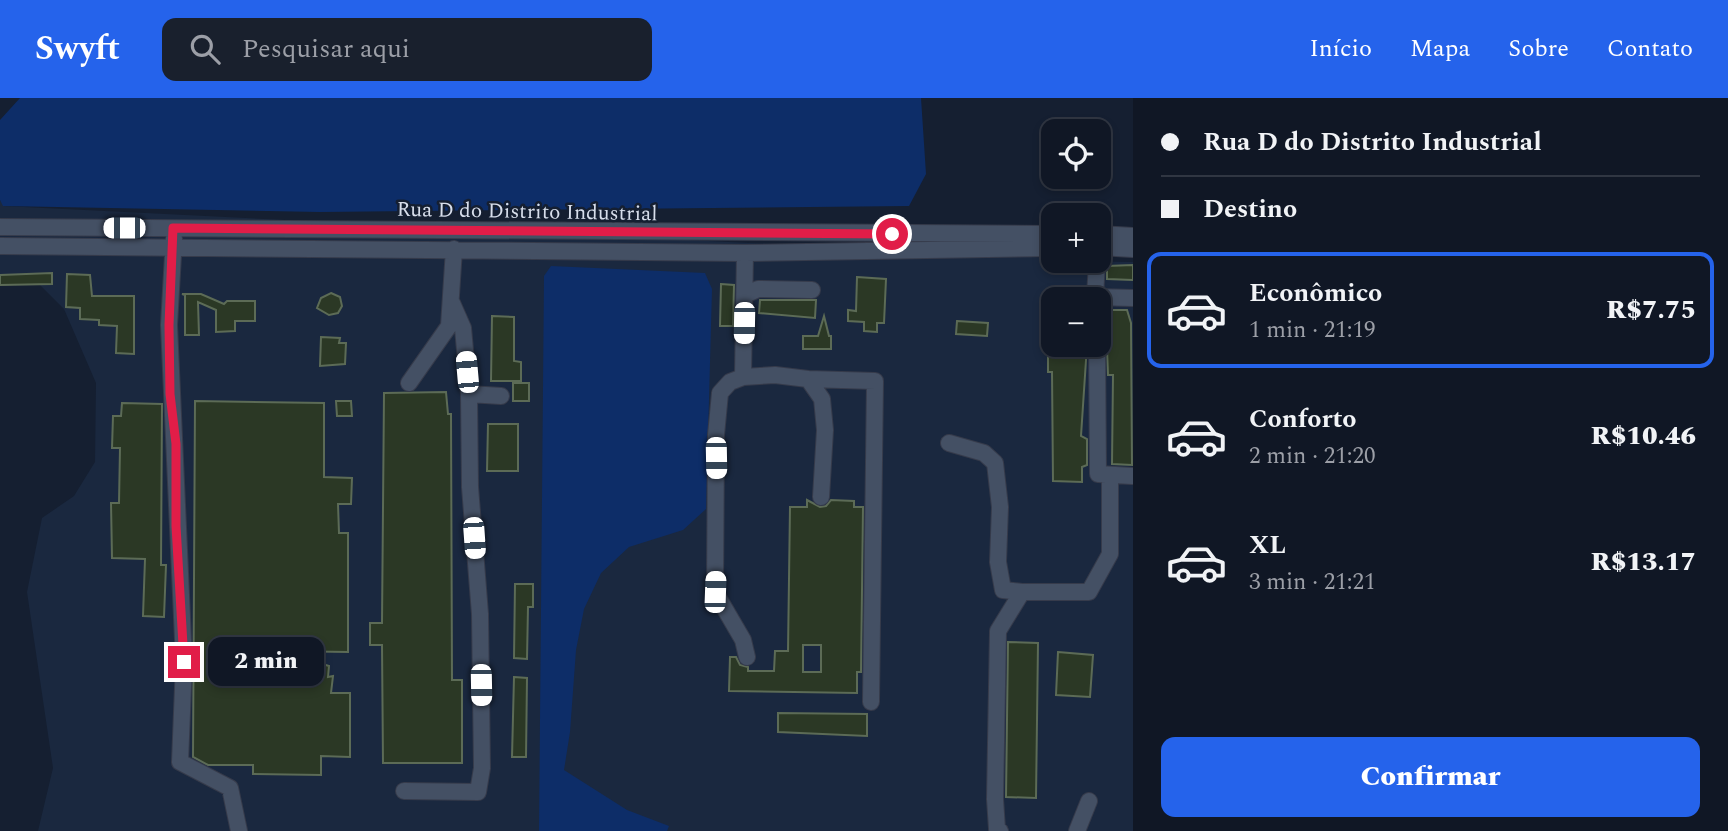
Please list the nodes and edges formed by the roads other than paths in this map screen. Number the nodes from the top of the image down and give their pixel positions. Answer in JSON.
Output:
{"nodes":[{"id":1,"x":0,"y":227,"type":"edge"},
{"id":2,"x":173,"y":228,"type":"junction"},
{"id":3,"x":1041,"y":234,"type":"edge"},
{"id":4,"x":1111,"y":235,"type":"edge"},
{"id":5,"x":1133,"y":236,"type":"edge"},
{"id":6,"x":0,"y":246,"type":"edge"},
{"id":7,"x":174,"y":246,"type":"junction"},
{"id":8,"x":1041,"y":248,"type":"edge"},
{"id":9,"x":1111,"y":248,"type":"edge"},
{"id":10,"x":454,"y":249,"type":"junction"},
{"id":11,"x":1133,"y":249,"type":"edge"},
{"id":12,"x":746,"y":253,"type":"junction"},
{"id":13,"x":812,"y":290,"type":"dead end"},
{"id":14,"x":745,"y":295,"type":"junction"},
{"id":15,"x":1111,"y":298,"type":"edge"},
{"id":16,"x":1133,"y":298,"type":"edge"},
{"id":17,"x":452,"y":303,"type":"junction"},
{"id":18,"x":1097,"y":357,"type":"edge"},
{"id":19,"x":743,"y":377,"type":"junction"},
{"id":20,"x":808,"y":379,"type":"junction"},
{"id":21,"x":408,"y":383,"type":"dead end"},
{"id":22,"x":469,"y":394,"type":"junction"},
{"id":23,"x":501,"y":396,"type":"dead end"},
{"id":24,"x":949,"y":443,"type":"dead end"},
{"id":25,"x":1110,"y":475,"type":"junction"},
{"id":26,"x":1132,"y":476,"type":"edge"},
{"id":27,"x":821,"y":497,"type":"dead end"},
{"id":28,"x":1022,"y":592,"type":"junction"},
{"id":29,"x":747,"y":657,"type":"dead end"},
{"id":30,"x":872,"y":702,"type":"dead end"},
{"id":31,"x":404,"y":790,"type":"dead end"},
{"id":32,"x":1089,"y":801,"type":"dead end"},
{"id":33,"x":239,"y":831,"type":"edge"},
{"id":34,"x":1000,"y":831,"type":"edge"},
{"id":35,"x":1077,"y":831,"type":"edge"}],
"edges":[{"from":1,"to":2,"type":"street","name":"Rua D do Distrito Industrial"},
{"from":2,"to":3,"type":"street","name":"Rua D do Distrito Industrial"},
{"from":2,"to":7,"type":"street"},
{"from":4,"to":5,"type":"street"},
{"from":6,"to":7,"type":"street","name":"Rua D do Distrito Industrial"},
{"from":7,"to":10,"type":"street","name":"Rua D do Distrito Industrial"},
{"from":7,"to":33,"type":"street"},
{"from":8,"to":12,"type":"street","name":"Rua D do Distrito Industrial"},
{"from":9,"to":11,"type":"street"},
{"from":10,"to":12,"type":"street","name":"Rua D do Distrito Industrial"},
{"from":10,"to":17,"type":"street"},
{"from":12,"to":14,"type":"street"},
{"from":13,"to":14,"type":"street"},
{"from":14,"to":19,"type":"street"},
{"from":15,"to":16,"type":"street"},
{"from":17,"to":21,"type":"street"},
{"from":17,"to":22,"type":"street"},
{"from":18,"to":25,"type":"street"},
{"from":19,"to":20,"type":"street"},
{"from":19,"to":29,"type":"street"},
{"from":20,"to":27,"type":"street"},
{"from":20,"to":30,"type":"street"},
{"from":22,"to":23,"type":"street"},
{"from":22,"to":31,"type":"street"},
{"from":24,"to":28,"type":"street"},
{"from":25,"to":26,"type":"street"},
{"from":25,"to":28,"type":"street"},
{"from":28,"to":34,"type":"street"},
{"from":32,"to":35,"type":"street"}]}
